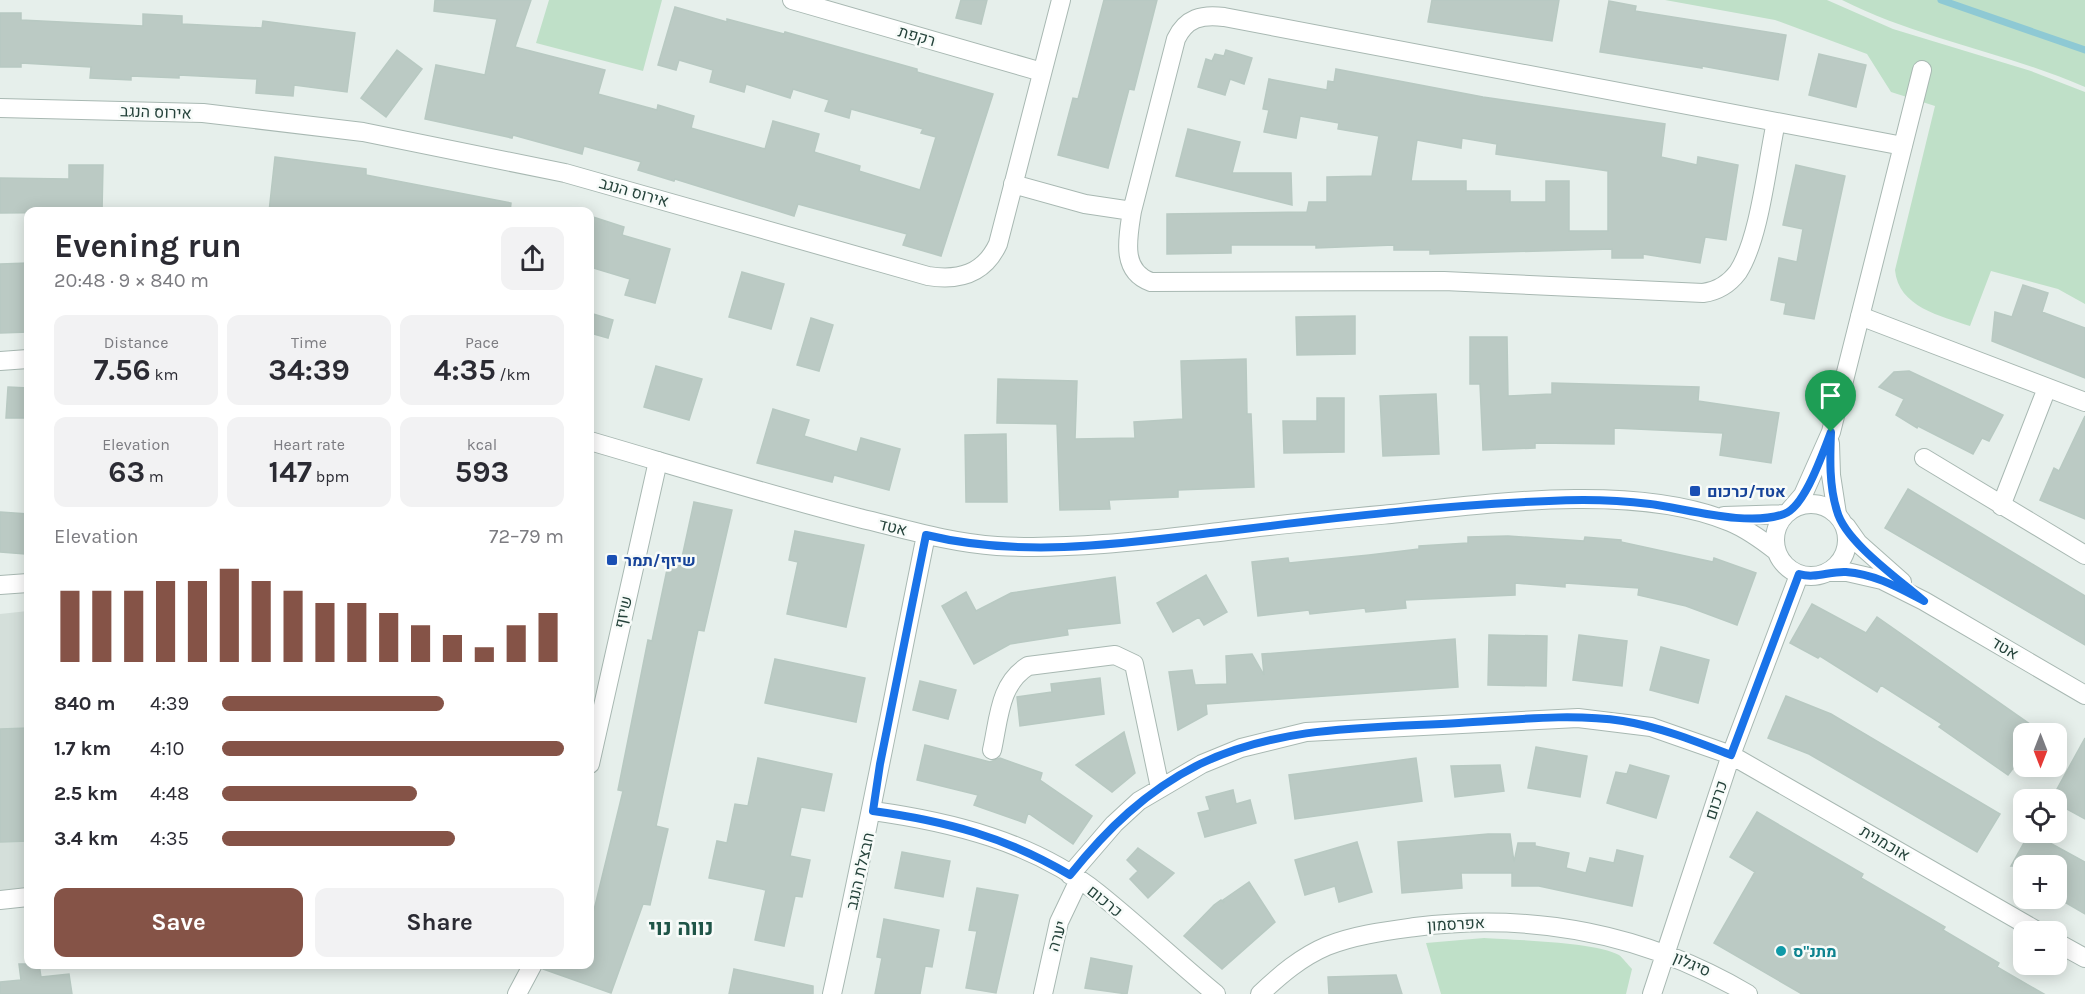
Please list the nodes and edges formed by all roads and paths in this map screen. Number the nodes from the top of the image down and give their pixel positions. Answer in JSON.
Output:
{"nodes":[{"id":1,"x":792,"y":0,"type":"edge"},
{"id":2,"x":1061,"y":0,"type":"edge"},
{"id":3,"x":1922,"y":70,"type":"dead end"},
{"id":4,"x":1042,"y":72,"type":"junction"},
{"id":5,"x":0,"y":108,"type":"edge"},
{"id":6,"x":1776,"y":122,"type":"junction"},
{"id":7,"x":1903,"y":146,"type":"junction"},
{"id":8,"x":1013,"y":184,"type":"junction"},
{"id":9,"x":1132,"y":211,"type":"junction"},
{"id":10,"x":1860,"y":316,"type":"junction"},
{"id":11,"x":24,"y":359,"type":"edge"},
{"id":12,"x":0,"y":362,"type":"edge"},
{"id":13,"x":2047,"y":388,"type":"junction"},
{"id":14,"x":2085,"y":402,"type":"edge"},
{"id":15,"x":1831,"y":432,"type":"junction"},
{"id":16,"x":594,"y":442,"type":"edge"},
{"id":17,"x":1924,"y":458,"type":"dead end"},
{"id":18,"x":658,"y":461,"type":"junction"},
{"id":19,"x":2001,"y":506,"type":"junction"},
{"id":20,"x":1787,"y":512,"type":"junction"},
{"id":21,"x":1707,"y":515,"type":"junction"},
{"id":22,"x":1840,"y":519,"type":"junction"},
{"id":23,"x":926,"y":535,"type":"junction"},
{"id":24,"x":1776,"y":551,"type":"junction"},
{"id":25,"x":2085,"y":555,"type":"edge"},
{"id":26,"x":1828,"y":572,"type":"junction"},
{"id":27,"x":1799,"y":574,"type":"junction"},
{"id":28,"x":24,"y":583,"type":"edge"},
{"id":29,"x":0,"y":585,"type":"edge"},
{"id":30,"x":1924,"y":601,"type":"junction"},
{"id":31,"x":598,"y":682,"type":"edge"},
{"id":32,"x":2085,"y":695,"type":"edge"},
{"id":33,"x":594,"y":723,"type":"edge"},
{"id":34,"x":992,"y":750,"type":"dead end"},
{"id":35,"x":1731,"y":755,"type":"junction"},
{"id":36,"x":1160,"y":788,"type":"junction"},
{"id":37,"x":873,"y":811,"type":"junction"},
{"id":38,"x":1075,"y":877,"type":"junction"},
{"id":39,"x":24,"y":897,"type":"edge"},
{"id":40,"x":0,"y":900,"type":"edge"},
{"id":41,"x":2020,"y":921,"type":"edge"},
{"id":42,"x":2067,"y":948,"type":"edge"},
{"id":43,"x":1666,"y":953,"type":"junction"},
{"id":44,"x":2085,"y":958,"type":"edge"},
{"id":45,"x":531,"y":969,"type":"edge"},
{"id":46,"x":517,"y":994,"type":"edge"},
{"id":47,"x":832,"y":994,"type":"edge"},
{"id":48,"x":1043,"y":994,"type":"edge"},
{"id":49,"x":1216,"y":994,"type":"edge"},
{"id":50,"x":1260,"y":994,"type":"edge"},
{"id":51,"x":1652,"y":994,"type":"edge"},
{"id":52,"x":1748,"y":994,"type":"edge"}],
"edges":[{"from":1,"to":4,"type":"street","name":"רקפת"},
{"from":2,"to":4,"type":"street","name":"אירוס הנגב"},
{"from":3,"to":7,"type":"street"},
{"from":4,"to":8,"type":"street","name":"אירוס הנגב"},
{"from":5,"to":8,"type":"street","name":"אירוס הנגב"},
{"from":6,"to":7,"type":"street"},
{"from":6,"to":9,"type":"street"},
{"from":6,"to":9,"type":"street"},
{"from":7,"to":10,"type":"street"},
{"from":8,"to":9,"type":"street"},
{"from":10,"to":13,"type":"street"},
{"from":10,"to":15,"type":"street"},
{"from":11,"to":12,"type":"street"},
{"from":13,"to":14,"type":"street"},
{"from":13,"to":19,"type":"street"},
{"from":15,"to":20,"type":"street"},
{"from":15,"to":22,"type":"street"},
{"from":16,"to":18,"type":"street","name":"אטד"},
{"from":17,"to":19,"type":"street"},
{"from":18,"to":23,"type":"street","name":"אטד"},
{"from":18,"to":31,"type":"street","name":"שיזף"},
{"from":19,"to":25,"type":"street"},
{"from":20,"to":21,"type":"street","name":"אטד"},
{"from":20,"to":22,"type":"street"},
{"from":20,"to":24,"type":"street"},
{"from":21,"to":23,"type":"street","name":"אטד"},
{"from":21,"to":24,"type":"street","name":"אטד"},
{"from":22,"to":26,"type":"street"},
{"from":22,"to":30,"type":"street","name":"אטד"},
{"from":23,"to":37,"type":"street","name":"חבצלת הנגב"},
{"from":24,"to":27,"type":"street"},
{"from":26,"to":27,"type":"street"},
{"from":26,"to":30,"type":"street","name":"אטד"},
{"from":27,"to":35,"type":"street","name":"כרכום"},
{"from":28,"to":29,"type":"street"},
{"from":30,"to":32,"type":"street","name":"אטד"},
{"from":31,"to":33,"type":"street","name":"שיזף"},
{"from":34,"to":36,"type":"street"},
{"from":35,"to":36,"type":"street","name":"אוכמנית"},
{"from":35,"to":41,"type":"street","name":"אוכמנית"},
{"from":35,"to":43,"type":"street","name":"כרכום"},
{"from":36,"to":38,"type":"street","name":"יערה"},
{"from":37,"to":38,"type":"street","name":"כרכום"},
{"from":37,"to":47,"type":"street","name":"חבצלת הנגב"},
{"from":38,"to":48,"type":"street","name":"יערה"},
{"from":38,"to":49,"type":"street","name":"כרכום"},
{"from":39,"to":40,"type":"street"},
{"from":42,"to":44,"type":"street"},
{"from":43,"to":50,"type":"street","name":"אפרסמון"},
{"from":43,"to":51,"type":"street","name":"כרכום"},
{"from":43,"to":52,"type":"street","name":"סיגלון"},
{"from":45,"to":46,"type":"street"}]}
